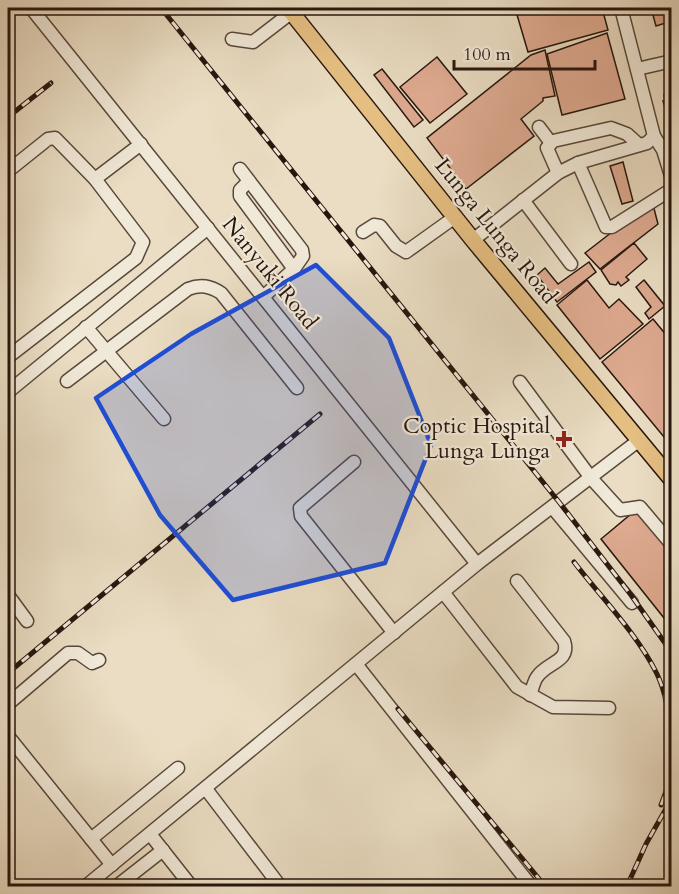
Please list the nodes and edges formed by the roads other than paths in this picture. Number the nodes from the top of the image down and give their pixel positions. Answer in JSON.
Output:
{"nodes":[{"id":1,"x":31,"y":8,"type":"edge"},
{"id":2,"x":621,"y":8,"type":"edge"},
{"id":3,"x":290,"y":10,"type":"edge"},
{"id":4,"x":231,"y":39,"type":"dead end"},
{"id":5,"x":672,"y":61,"type":"edge"},
{"id":6,"x":637,"y":69,"type":"junction"},
{"id":7,"x":539,"y":127,"type":"dead end"},
{"id":8,"x":654,"y":136,"type":"junction"},
{"id":9,"x":550,"y":143,"type":"junction"},
{"id":10,"x":141,"y":144,"type":"junction"},
{"id":11,"x":639,"y":146,"type":"junction"},
{"id":12,"x":578,"y":163,"type":"junction"},
{"id":13,"x":240,"y":169,"type":"dead end"},
{"id":14,"x":8,"y":171,"type":"edge"},
{"id":15,"x":558,"y":173,"type":"junction"},
{"id":16,"x":672,"y":178,"type":"edge"},
{"id":17,"x":95,"y":179,"type":"junction"},
{"id":18,"x":249,"y":181,"type":"junction"},
{"id":19,"x":672,"y":189,"type":"edge"},
{"id":20,"x":523,"y":200,"type":"junction"},
{"id":21,"x":455,"y":217,"type":"junction"},
{"id":22,"x":208,"y":228,"type":"junction"},
{"id":23,"x":363,"y":232,"type":"dead end"},
{"id":24,"x":473,"y":240,"type":"junction"},
{"id":25,"x":571,"y":264,"type":"dead end"},
{"id":26,"x":294,"y":269,"type":"junction"},
{"id":27,"x":263,"y":297,"type":"junction"},
{"id":28,"x":86,"y":327,"type":"junction"},
{"id":29,"x":106,"y":351,"type":"junction"},
{"id":30,"x":8,"y":357,"type":"edge"},
{"id":31,"x":67,"y":381,"type":"dead end"},
{"id":32,"x":520,"y":381,"type":"dead end"},
{"id":33,"x":297,"y":388,"type":"dead end"},
{"id":34,"x":8,"y":392,"type":"edge"},
{"id":35,"x":164,"y":419,"type":"dead end"},
{"id":36,"x":638,"y":441,"type":"junction"},
{"id":37,"x":354,"y":462,"type":"dead end"},
{"id":38,"x":591,"y":478,"type":"junction"},
{"id":39,"x":672,"y":480,"type":"edge"},
{"id":40,"x":552,"y":507,"type":"junction"},
{"id":41,"x":672,"y":545,"type":"edge"},
{"id":42,"x":477,"y":564,"type":"junction"},
{"id":43,"x":517,"y":581,"type":"dead end"},
{"id":44,"x":443,"y":592,"type":"junction"},
{"id":45,"x":8,"y":595,"type":"edge"},
{"id":46,"x":632,"y":603,"type":"dead end"},
{"id":47,"x":27,"y":621,"type":"dead end"},
{"id":48,"x":394,"y":633,"type":"junction"},
{"id":49,"x":99,"y":660,"type":"dead end"},
{"id":50,"x":356,"y":664,"type":"junction"},
{"id":51,"x":530,"y":695,"type":"junction"},
{"id":52,"x":8,"y":704,"type":"edge"},
{"id":53,"x":609,"y":708,"type":"dead end"},
{"id":54,"x":8,"y":736,"type":"edge"},
{"id":55,"x":178,"y":768,"type":"dead end"},
{"id":56,"x":206,"y":789,"type":"junction"},
{"id":57,"x":150,"y":834,"type":"junction"},
{"id":58,"x":91,"y":839,"type":"junction"},
{"id":59,"x":163,"y":850,"type":"junction"},
{"id":60,"x":112,"y":865,"type":"junction"},
{"id":61,"x":86,"y":886,"type":"edge"},
{"id":62,"x":117,"y":886,"type":"edge"},
{"id":63,"x":191,"y":886,"type":"edge"},
{"id":64,"x":280,"y":886,"type":"edge"},
{"id":65,"x":531,"y":886,"type":"edge"}],
"edges":[{"from":1,"to":10,"type":"street","name":"Nanyuki Road"},
{"from":2,"to":6,"type":"street"},
{"from":3,"to":4,"type":"street"},
{"from":3,"to":21,"type":"main road","name":"Lunga Lunga Road"},
{"from":5,"to":6,"type":"street"},
{"from":6,"to":8,"type":"street"},
{"from":7,"to":9,"type":"street"},
{"from":8,"to":11,"type":"street"},
{"from":8,"to":16,"type":"street"},
{"from":9,"to":11,"type":"street"},
{"from":9,"to":15,"type":"street"},
{"from":10,"to":17,"type":"street"},
{"from":10,"to":22,"type":"street","name":"Nanyuki Road"},
{"from":11,"to":12,"type":"street"},
{"from":12,"to":15,"type":"street"},
{"from":12,"to":19,"type":"street"},
{"from":13,"to":18,"type":"street"},
{"from":14,"to":17,"type":"street"},
{"from":15,"to":20,"type":"street"},
{"from":17,"to":30,"type":"street"},
{"from":18,"to":26,"type":"street"},
{"from":18,"to":26,"type":"street"},
{"from":20,"to":24,"type":"street"},
{"from":20,"to":25,"type":"street"},
{"from":21,"to":23,"type":"street"},
{"from":21,"to":24,"type":"main road","name":"Lunga Lunga Road"},
{"from":22,"to":27,"type":"street","name":"Nanyuki Road"},
{"from":22,"to":28,"type":"street"},
{"from":24,"to":36,"type":"main road","name":"Lunga Lunga Road"},
{"from":26,"to":27,"type":"street"},
{"from":27,"to":42,"type":"street","name":"Nanyuki Road"},
{"from":28,"to":29,"type":"street"},
{"from":28,"to":34,"type":"street"},
{"from":29,"to":31,"type":"street"},
{"from":29,"to":33,"type":"street"},
{"from":29,"to":35,"type":"street"},
{"from":32,"to":38,"type":"street"},
{"from":36,"to":38,"type":"street"},
{"from":36,"to":39,"type":"main road","name":"Lunga Lunga Road"},
{"from":37,"to":48,"type":"street"},
{"from":38,"to":40,"type":"street"},
{"from":38,"to":41,"type":"street"},
{"from":40,"to":42,"type":"street"},
{"from":40,"to":46,"type":"street"},
{"from":42,"to":44,"type":"street"},
{"from":43,"to":51,"type":"street"},
{"from":44,"to":48,"type":"street"},
{"from":44,"to":51,"type":"street"},
{"from":45,"to":47,"type":"street"},
{"from":48,"to":50,"type":"street"},
{"from":49,"to":52,"type":"street"},
{"from":50,"to":56,"type":"street"},
{"from":50,"to":65,"type":"street"},
{"from":51,"to":53,"type":"street"},
{"from":54,"to":58,"type":"street"},
{"from":55,"to":58,"type":"street"},
{"from":56,"to":57,"type":"street"},
{"from":56,"to":64,"type":"street"},
{"from":57,"to":59,"type":"street"},
{"from":57,"to":60,"type":"street"},
{"from":58,"to":60,"type":"street"},
{"from":59,"to":62,"type":"street"},
{"from":59,"to":63,"type":"street"},
{"from":60,"to":61,"type":"street"}]}
